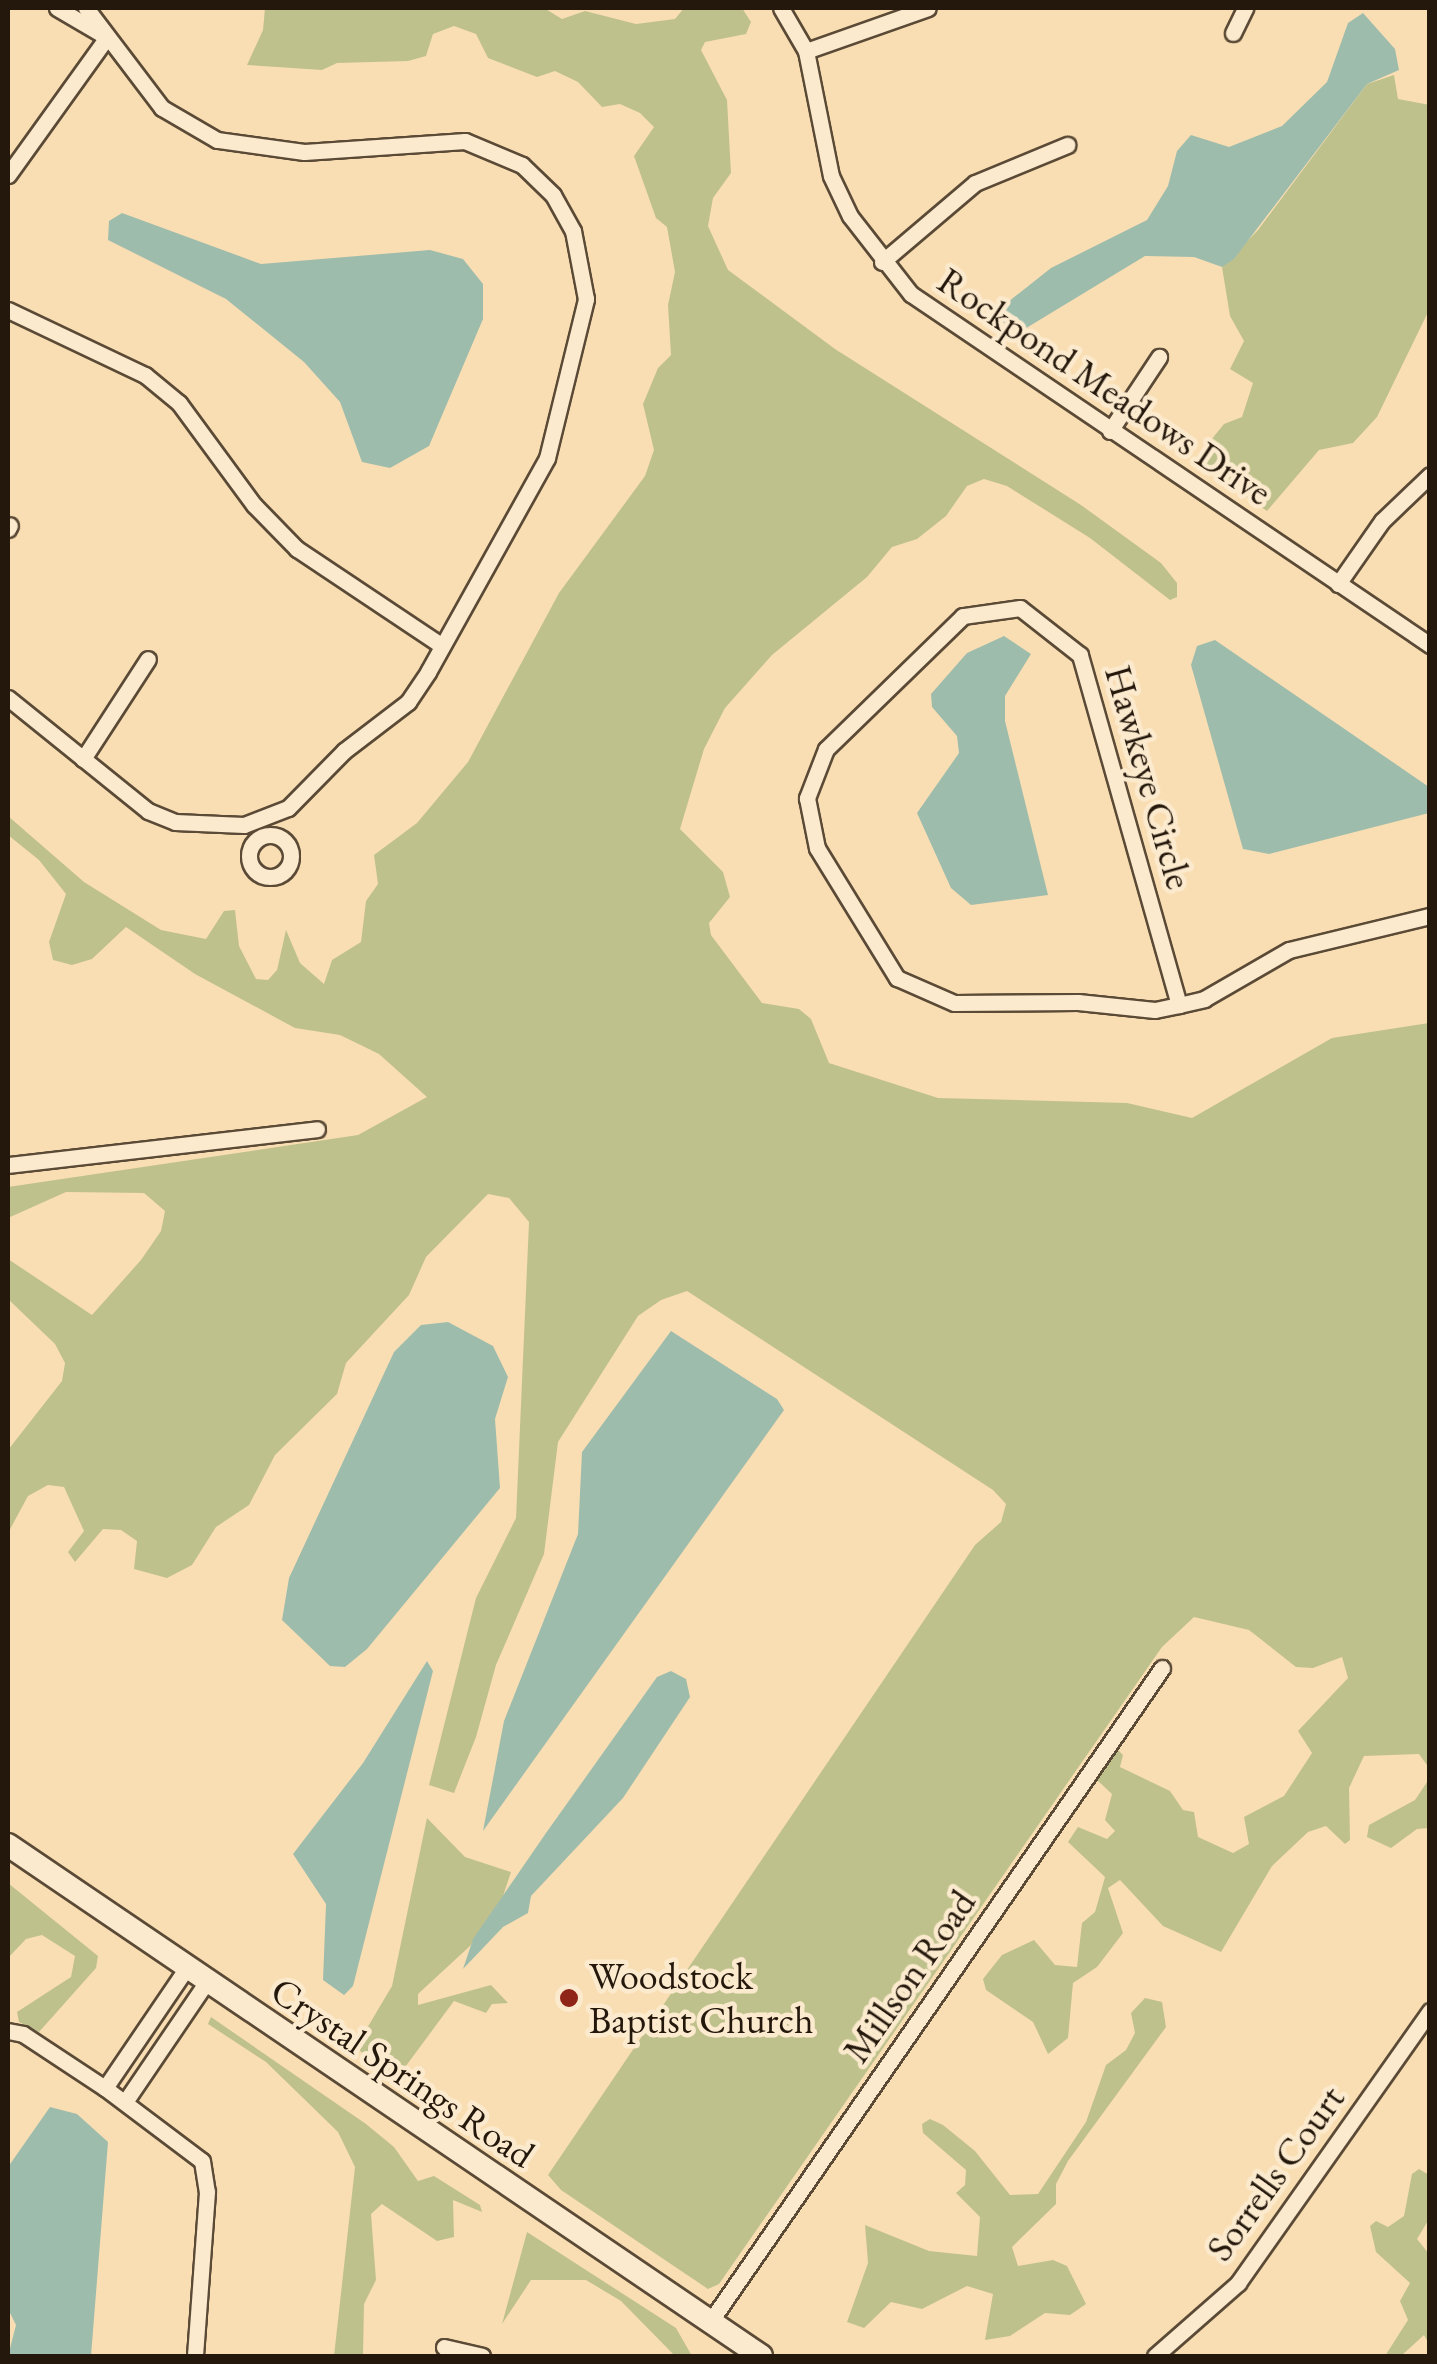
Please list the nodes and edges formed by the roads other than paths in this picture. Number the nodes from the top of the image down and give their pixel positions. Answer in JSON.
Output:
{"nodes":[{"id":1,"x":57,"y":8,"type":"edge"},
{"id":2,"x":86,"y":8,"type":"edge"},
{"id":3,"x":781,"y":8,"type":"edge"},
{"id":4,"x":928,"y":8,"type":"edge"},
{"id":5,"x":1245,"y":8,"type":"edge"},
{"id":6,"x":1233,"y":33,"type":"dead end"},
{"id":7,"x":107,"y":37,"type":"junction"},
{"id":8,"x":806,"y":51,"type":"junction"},
{"id":9,"x":1067,"y":145,"type":"dead end"},
{"id":10,"x":8,"y":175,"type":"edge"},
{"id":11,"x":882,"y":262,"type":"junction"},
{"id":12,"x":8,"y":310,"type":"edge"},
{"id":13,"x":1159,"y":357,"type":"dead end"},
{"id":14,"x":1110,"y":431,"type":"junction"},
{"id":15,"x":1430,"y":475,"type":"edge"},
{"id":16,"x":1338,"y":584,"type":"junction"},
{"id":17,"x":441,"y":645,"type":"junction"},
{"id":18,"x":1430,"y":645,"type":"edge"},
{"id":19,"x":148,"y":659,"type":"dead end"},
{"id":20,"x":8,"y":698,"type":"edge"},
{"id":21,"x":83,"y":759,"type":"junction"},
{"id":22,"x":1430,"y":916,"type":"edge"},
{"id":23,"x":1179,"y":1005,"type":"junction"},
{"id":24,"x":317,"y":1129,"type":"dead end"},
{"id":25,"x":8,"y":1165,"type":"edge"},
{"id":26,"x":1162,"y":1668,"type":"dead end"},
{"id":27,"x":8,"y":1844,"type":"edge"},
{"id":28,"x":186,"y":1969,"type":"junction"},
{"id":29,"x":206,"y":1982,"type":"junction"},
{"id":30,"x":1430,"y":2012,"type":"edge"},
{"id":31,"x":8,"y":2031,"type":"edge"},
{"id":32,"x":105,"y":2088,"type":"junction"},
{"id":33,"x":125,"y":2102,"type":"junction"},
{"id":34,"x":710,"y":2322,"type":"junction"},
{"id":35,"x":444,"y":2346,"type":"dead end"},
{"id":36,"x":196,"y":2356,"type":"edge"},
{"id":37,"x":482,"y":2356,"type":"edge"},
{"id":38,"x":760,"y":2356,"type":"edge"},
{"id":39,"x":1156,"y":2356,"type":"edge"}],
"edges":[{"from":1,"to":7,"type":"street"},
{"from":2,"to":7,"type":"street"},
{"from":3,"to":8,"type":"street","name":"Rockpond Meadows Drive"},
{"from":4,"to":8,"type":"street"},
{"from":5,"to":6,"type":"street"},
{"from":7,"to":10,"type":"street"},
{"from":7,"to":17,"type":"street"},
{"from":8,"to":11,"type":"street","name":"Rockpond Meadows Drive"},
{"from":9,"to":11,"type":"street"},
{"from":11,"to":14,"type":"street","name":"Rockpond Meadows Drive"},
{"from":12,"to":17,"type":"street"},
{"from":13,"to":14,"type":"street"},
{"from":14,"to":16,"type":"street","name":"Rockpond Meadows Drive"},
{"from":15,"to":16,"type":"street"},
{"from":16,"to":18,"type":"street","name":"Rockpond Meadows Drive"},
{"from":17,"to":21,"type":"street"},
{"from":19,"to":21,"type":"street"},
{"from":20,"to":21,"type":"street"},
{"from":22,"to":23,"type":"street","name":"Hawkeye Circle"},
{"from":23,"to":23,"type":"street","name":"Hawkeye Circle"},
{"from":24,"to":25,"type":"street"},
{"from":26,"to":34,"type":"street","name":"Millson Road"},
{"from":27,"to":28,"type":"street","name":"Crystal Springs Road"},
{"from":28,"to":29,"type":"street","name":"Crystal Springs Road"},
{"from":28,"to":32,"type":"street"},
{"from":29,"to":33,"type":"street"},
{"from":29,"to":34,"type":"street","name":"Crystal Springs Road"},
{"from":30,"to":39,"type":"street","name":"Sorrells Court"},
{"from":31,"to":32,"type":"street"},
{"from":32,"to":33,"type":"street"},
{"from":33,"to":36,"type":"street"},
{"from":34,"to":38,"type":"street","name":"Crystal Springs Road"},
{"from":35,"to":37,"type":"street"}]}
